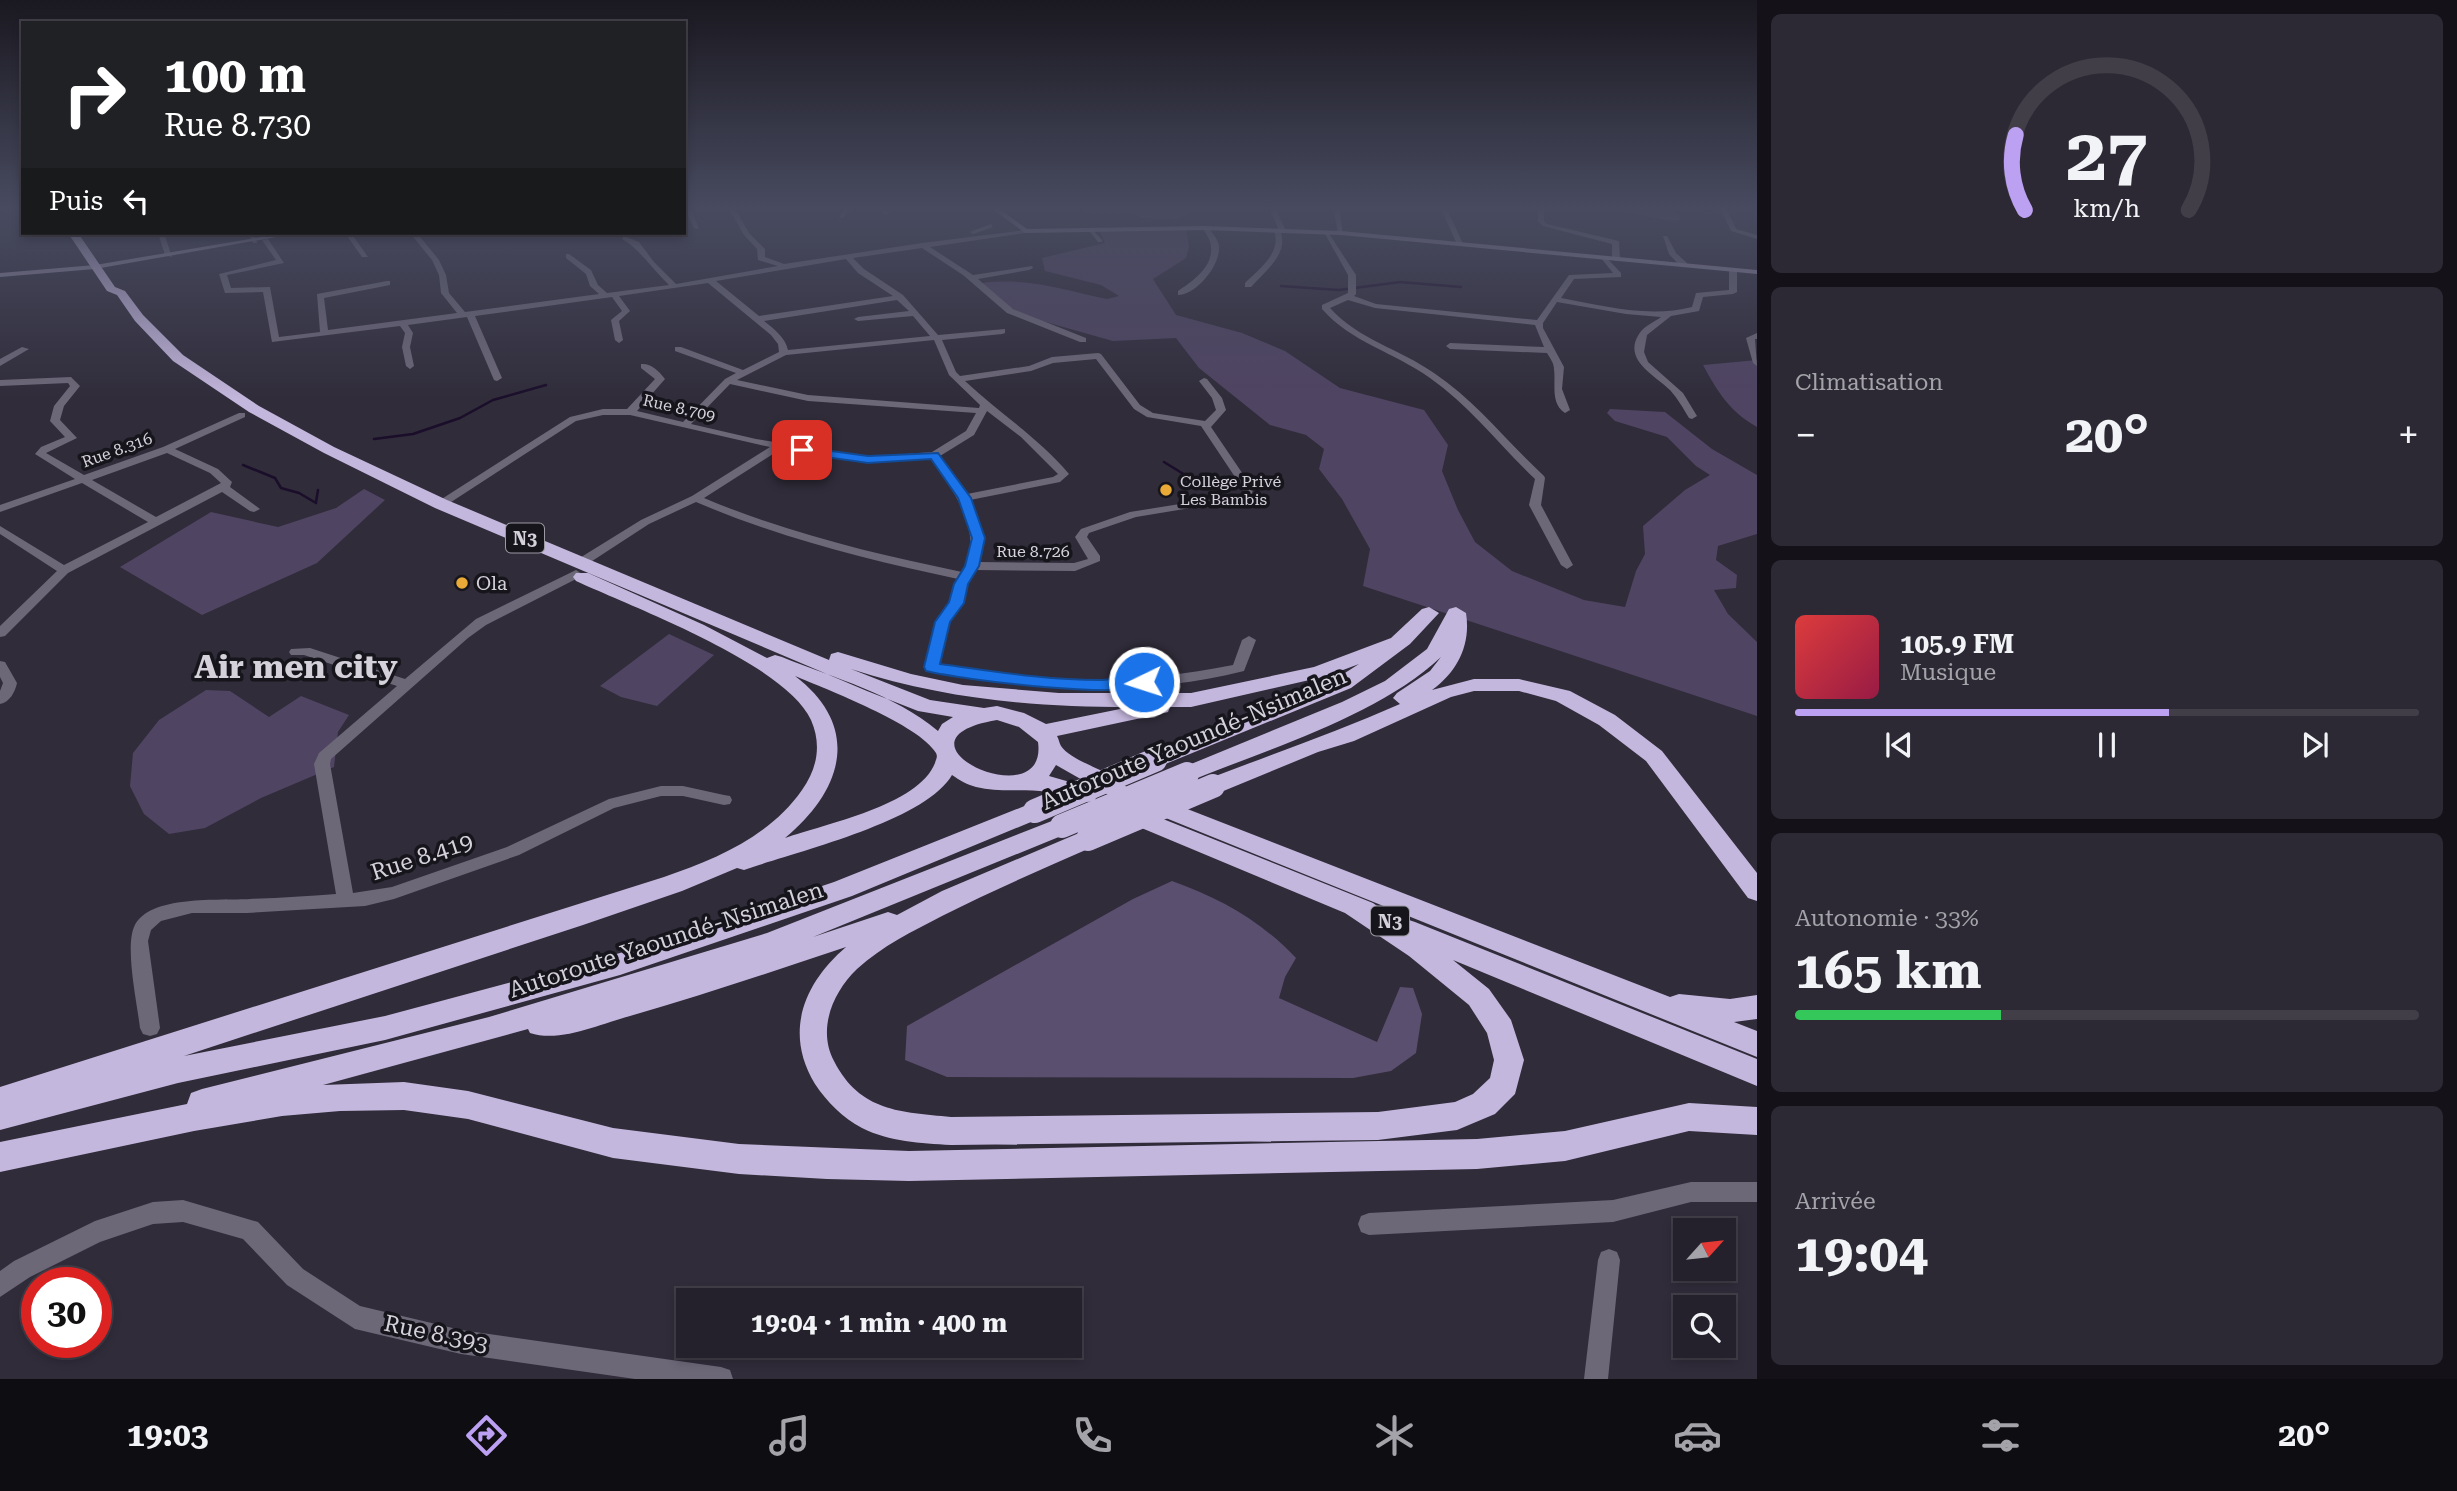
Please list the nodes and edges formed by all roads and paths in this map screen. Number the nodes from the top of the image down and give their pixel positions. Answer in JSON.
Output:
{"nodes":[{"id":1,"x":43,"y":271,"type":"edge"},
{"id":2,"x":98,"y":271,"type":"edge"},
{"id":3,"x":235,"y":271,"type":"edge"},
{"id":4,"x":441,"y":271,"type":"edge"},
{"id":5,"x":589,"y":271,"type":"edge"},
{"id":6,"x":659,"y":271,"type":"edge"},
{"id":7,"x":758,"y":271,"type":"edge"},
{"id":8,"x":862,"y":271,"type":"edge"},
{"id":9,"x":961,"y":271,"type":"edge"},
{"id":10,"x":1010,"y":271,"type":"edge"},
{"id":11,"x":1204,"y":271,"type":"edge"},
{"id":12,"x":1260,"y":271,"type":"edge"},
{"id":13,"x":1350,"y":271,"type":"edge"},
{"id":14,"x":1615,"y":271,"type":"edge"},
{"id":15,"x":1733,"y":271,"type":"edge"},
{"id":16,"x":0,"y":275,"type":"edge"},
{"id":17,"x":971,"y":278,"type":"junction"},
{"id":18,"x":710,"y":280,"type":"junction"},
{"id":19,"x":387,"y":283,"type":"dead end"},
{"id":20,"x":1248,"y":285,"type":"dead end"},
{"id":21,"x":674,"y":286,"type":"junction"},
{"id":22,"x":111,"y":289,"type":"junction"},
{"id":23,"x":1181,"y":293,"type":"dead end"},
{"id":24,"x":610,"y":295,"type":"junction"},
{"id":25,"x":900,"y":297,"type":"junction"},
{"id":26,"x":1348,"y":297,"type":"junction"},
{"id":27,"x":1555,"y":299,"type":"junction"},
{"id":28,"x":915,"y":313,"type":"junction"},
{"id":29,"x":1668,"y":314,"type":"junction"},
{"id":30,"x":467,"y":315,"type":"junction"},
{"id":31,"x":758,"y":319,"type":"junction"},
{"id":32,"x":858,"y":320,"type":"dead end"},
{"id":33,"x":1539,"y":323,"type":"junction"},
{"id":34,"x":403,"y":324,"type":"junction"},
{"id":35,"x":1002,"y":331,"type":"dead end"},
{"id":36,"x":324,"y":334,"type":"junction"},
{"id":37,"x":1757,"y":336,"type":"edge"},
{"id":38,"x":936,"y":337,"type":"junction"},
{"id":39,"x":619,"y":340,"type":"dead end"},
{"id":40,"x":1083,"y":340,"type":"dead end"},
{"id":41,"x":1450,"y":346,"type":"dead end"},
{"id":42,"x":25,"y":349,"type":"dead end"},
{"id":43,"x":678,"y":349,"type":"dead end"},
{"id":44,"x":1550,"y":350,"type":"junction"},
{"id":45,"x":784,"y":353,"type":"junction"},
{"id":46,"x":0,"y":363,"type":"edge"},
{"id":47,"x":1757,"y":363,"type":"edge"},
{"id":48,"x":410,"y":366,"type":"dead end"},
{"id":49,"x":644,"y":366,"type":"dead end"},
{"id":50,"x":744,"y":373,"type":"junction"},
{"id":51,"x":497,"y":378,"type":"dead end"},
{"id":52,"x":957,"y":379,"type":"junction"},
{"id":53,"x":728,"y":381,"type":"junction"},
{"id":54,"x":1204,"y":381,"type":"dead end"},
{"id":55,"x":0,"y":383,"type":"edge"},
{"id":56,"x":983,"y":408,"type":"junction"},
{"id":57,"x":1565,"y":410,"type":"dead end"},
{"id":58,"x":630,"y":412,"type":"junction"},
{"id":59,"x":242,"y":415,"type":"junction"},
{"id":60,"x":1692,"y":416,"type":"dead end"},
{"id":61,"x":684,"y":426,"type":"junction"},
{"id":62,"x":1206,"y":426,"type":"junction"},
{"id":63,"x":778,"y":447,"type":"junction"},
{"id":64,"x":167,"y":449,"type":"junction"},
{"id":65,"x":934,"y":455,"type":"junction"},
{"id":66,"x":84,"y":479,"type":"junction"},
{"id":67,"x":222,"y":488,"type":"junction"},
{"id":68,"x":696,"y":498,"type":"junction"},
{"id":69,"x":964,"y":498,"type":"junction"},
{"id":70,"x":441,"y":504,"type":"junction"},
{"id":71,"x":0,"y":509,"type":"edge"},
{"id":72,"x":254,"y":509,"type":"dead end"},
{"id":73,"x":155,"y":521,"type":"junction"},
{"id":74,"x":0,"y":529,"type":"edge"},
{"id":75,"x":1567,"y":565,"type":"dead end"},
{"id":76,"x":579,"y":568,"type":"junction"},
{"id":77,"x":64,"y":570,"type":"junction"},
{"id":78,"x":969,"y":571,"type":"junction"},
{"id":79,"x":1429,"y":612,"type":"dead end"},
{"id":80,"x":690,"y":616,"type":"junction"},
{"id":81,"x":0,"y":633,"type":"edge"},
{"id":82,"x":1249,"y":640,"type":"dead end"},
{"id":83,"x":1403,"y":640,"type":"junction"},
{"id":84,"x":296,"y":652,"type":"dead end"},
{"id":85,"x":0,"y":665,"type":"edge"},
{"id":86,"x":406,"y":684,"type":"junction"},
{"id":87,"x":1191,"y":699,"type":"junction"},
{"id":88,"x":0,"y":700,"type":"edge"},
{"id":89,"x":980,"y":714,"type":"junction"},
{"id":90,"x":1046,"y":741,"type":"junction"},
{"id":91,"x":1310,"y":747,"type":"junction"},
{"id":92,"x":945,"y":753,"type":"junction"},
{"id":93,"x":1020,"y":781,"type":"junction"},
{"id":94,"x":724,"y":800,"type":"dead end"},
{"id":95,"x":704,"y":874,"type":"junction"},
{"id":96,"x":1757,"y":891,"type":"edge"},
{"id":97,"x":962,"y":894,"type":"junction"},
{"id":98,"x":346,"y":900,"type":"junction"},
{"id":99,"x":1354,"y":906,"type":"junction"},
{"id":100,"x":1653,"y":1004,"type":"junction"},
{"id":101,"x":1757,"y":1007,"type":"edge"},
{"id":102,"x":150,"y":1028,"type":"dead end"},
{"id":103,"x":489,"y":1029,"type":"junction"},
{"id":104,"x":1757,"y":1044,"type":"edge"},
{"id":105,"x":1757,"y":1073,"type":"edge"},
{"id":106,"x":0,"y":1101,"type":"edge"},
{"id":107,"x":0,"y":1116,"type":"edge"},
{"id":108,"x":1757,"y":1121,"type":"edge"},
{"id":109,"x":0,"y":1156,"type":"edge"},
{"id":110,"x":1757,"y":1192,"type":"edge"},
{"id":111,"x":1369,"y":1224,"type":"dead end"},
{"id":112,"x":1609,"y":1259,"type":"dead end"},
{"id":113,"x":0,"y":1285,"type":"edge"},
{"id":114,"x":721,"y":1379,"type":"edge"},
{"id":115,"x":1596,"y":1379,"type":"edge"}],
"edges":[{"from":1,"to":16,"type":"street"},
{"from":2,"to":22,"type":"highway","number":"N3"},
{"from":3,"to":36,"type":"street"},
{"from":4,"to":30,"type":"street"},
{"from":5,"to":24,"type":"street"},
{"from":6,"to":21,"type":"street"},
{"from":7,"to":18,"type":"street"},
{"from":8,"to":25,"type":"street"},
{"from":9,"to":17,"type":"street"},
{"from":10,"to":17,"type":"street"},
{"from":11,"to":23,"type":"street"},
{"from":12,"to":20,"type":"street"},
{"from":13,"to":26,"type":"street"},
{"from":14,"to":27,"type":"street"},
{"from":15,"to":29,"type":"street"},
{"from":17,"to":40,"type":"street"},
{"from":18,"to":21,"type":"street"},
{"from":18,"to":31,"type":"street"},
{"from":19,"to":36,"type":"street"},
{"from":21,"to":24,"type":"street"},
{"from":22,"to":59,"type":"highway","number":"N3"},
{"from":22,"to":70,"type":"highway","number":"N3"},
{"from":24,"to":30,"type":"street"},
{"from":24,"to":39,"type":"street"},
{"from":25,"to":28,"type":"street"},
{"from":25,"to":31,"type":"street"},
{"from":26,"to":33,"type":"street"},
{"from":26,"to":75,"type":"street"},
{"from":27,"to":29,"type":"street"},
{"from":27,"to":33,"type":"street"},
{"from":28,"to":32,"type":"street"},
{"from":28,"to":38,"type":"street"},
{"from":29,"to":60,"type":"street"},
{"from":30,"to":34,"type":"street"},
{"from":30,"to":51,"type":"street"},
{"from":31,"to":45,"type":"street"},
{"from":33,"to":44,"type":"street"},
{"from":34,"to":36,"type":"street"},
{"from":34,"to":48,"type":"street"},
{"from":35,"to":38,"type":"street"},
{"from":37,"to":47,"type":"street"},
{"from":38,"to":45,"type":"street"},
{"from":38,"to":52,"type":"street"},
{"from":41,"to":44,"type":"street"},
{"from":42,"to":46,"type":"street"},
{"from":43,"to":50,"type":"street"},
{"from":44,"to":57,"type":"street"},
{"from":45,"to":50,"type":"street"},
{"from":49,"to":58,"type":"street"},
{"from":50,"to":53,"type":"street"},
{"from":52,"to":56,"type":"street"},
{"from":52,"to":62,"type":"street"},
{"from":53,"to":56,"type":"street"},
{"from":53,"to":61,"type":"street"},
{"from":54,"to":62,"type":"street"},
{"from":55,"to":66,"type":"street"},
{"from":56,"to":65,"type":"street"},
{"from":56,"to":69,"type":"street"},
{"from":58,"to":61,"type":"street","name":"Rue 8.709"},
{"from":58,"to":70,"type":"street","name":"Rue 8.709"},
{"from":59,"to":64,"type":"street","name":"Rue 8.316"},
{"from":59,"to":76,"type":"highway","number":"N3"},
{"from":61,"to":63,"type":"street","name":"Rue 8.709"},
{"from":62,"to":78,"type":"street","name":"Rue 8.726"},
{"from":63,"to":65,"type":"street","name":"Rue 8.709"},
{"from":63,"to":68,"type":"street"},
{"from":64,"to":66,"type":"street","name":"Rue 8.316"},
{"from":64,"to":67,"type":"street"},
{"from":65,"to":69,"type":"street"},
{"from":66,"to":71,"type":"street","name":"Rue 8.316"},
{"from":66,"to":73,"type":"street"},
{"from":67,"to":72,"type":"street"},
{"from":67,"to":73,"type":"street"},
{"from":68,"to":76,"type":"street"},
{"from":68,"to":78,"type":"street"},
{"from":69,"to":78,"type":"street"},
{"from":70,"to":76,"type":"highway","number":"N3"},
{"from":73,"to":77,"type":"street"},
{"from":74,"to":77,"type":"street"},
{"from":76,"to":80,"type":"highway","number":"N3"},
{"from":76,"to":86,"type":"street"},
{"from":77,"to":81,"type":"street"},
{"from":78,"to":82,"type":"street"},
{"from":79,"to":83,"type":"highway","name":"Autoroute Yaoundé-Nsimalen"},
{"from":80,"to":87,"type":"highway"},
{"from":80,"to":89,"type":"highway","number":"N3"},
{"from":80,"to":92,"type":"highway","number":"N3"},
{"from":80,"to":95,"type":"highway"},
{"from":83,"to":87,"type":"highway"},
{"from":83,"to":107,"type":"highway","name":"Autoroute Yaoundé-Nsimalen","bridge":true},
{"from":84,"to":86,"type":"street"},
{"from":85,"to":88,"type":"street"},
{"from":86,"to":98,"type":"street"},
{"from":87,"to":90,"type":"highway"},
{"from":89,"to":90,"type":"highway","number":"N3"},
{"from":89,"to":92,"type":"highway"},
{"from":90,"to":93,"type":"highway"},
{"from":90,"to":100,"type":"highway","number":"N3"},
{"from":91,"to":96,"type":"highway"},
{"from":91,"to":97,"type":"highway","bridge":true},
{"from":91,"to":103,"type":"highway","name":"Autoroute Yaoundé-Nsimalen","bridge":true},
{"from":92,"to":93,"type":"highway","number":"N3"},
{"from":92,"to":95,"type":"highway"},
{"from":93,"to":99,"type":"highway","number":"N3"},
{"from":94,"to":98,"type":"street","name":"Rue 8.419"},
{"from":95,"to":106,"type":"highway"},
{"from":97,"to":99,"type":"highway"},
{"from":97,"to":103,"type":"highway"},
{"from":98,"to":102,"type":"street","name":"Rue 8.419"},
{"from":99,"to":105,"type":"highway","number":"N3"},
{"from":100,"to":101,"type":"highway"},
{"from":100,"to":104,"type":"highway","number":"N3"},
{"from":103,"to":109,"type":"highway","name":"Autoroute Yaoundé-Nsimalen"},
{"from":108,"to":109,"type":"highway"},
{"from":110,"to":111,"type":"street"},
{"from":112,"to":115,"type":"street"},
{"from":113,"to":114,"type":"street","name":"Rue 8.393"}]}
